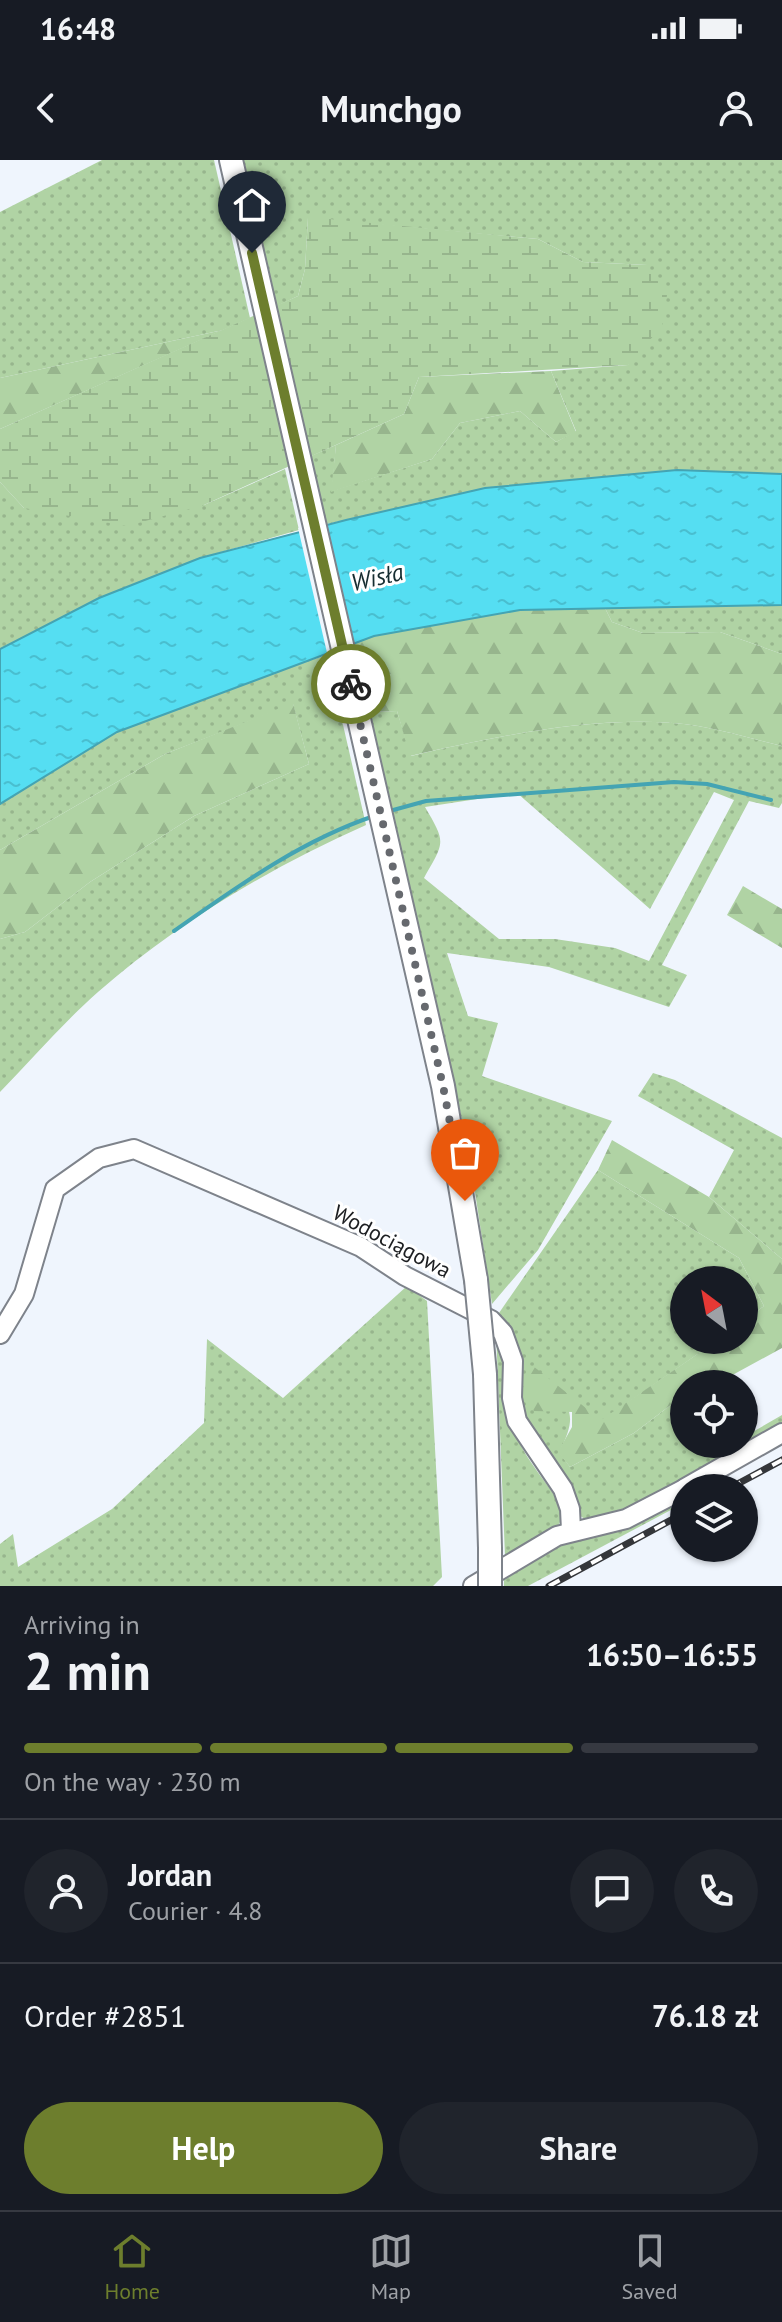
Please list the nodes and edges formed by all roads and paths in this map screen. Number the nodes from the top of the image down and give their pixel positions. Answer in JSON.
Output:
{"nodes":[{"id":1,"x":231,"y":160,"type":"edge"},
{"id":2,"x":0,"y":1334,"type":"edge"},
{"id":3,"x":782,"y":1433,"type":"edge"},
{"id":4,"x":709,"y":1474,"type":"edge"},
{"id":5,"x":670,"y":1495,"type":"edge"},
{"id":6,"x":571,"y":1530,"type":"junction"},
{"id":7,"x":473,"y":1586,"type":"edge"},
{"id":8,"x":490,"y":1586,"type":"edge"}],
"edges":[{"from":1,"to":8,"type":"main road","bridge":true},
{"from":2,"to":6,"type":"street","name":"Wodociągowa"},
{"from":3,"to":4,"type":"street"},
{"from":5,"to":6,"type":"street"},
{"from":6,"to":7,"type":"street"}]}
